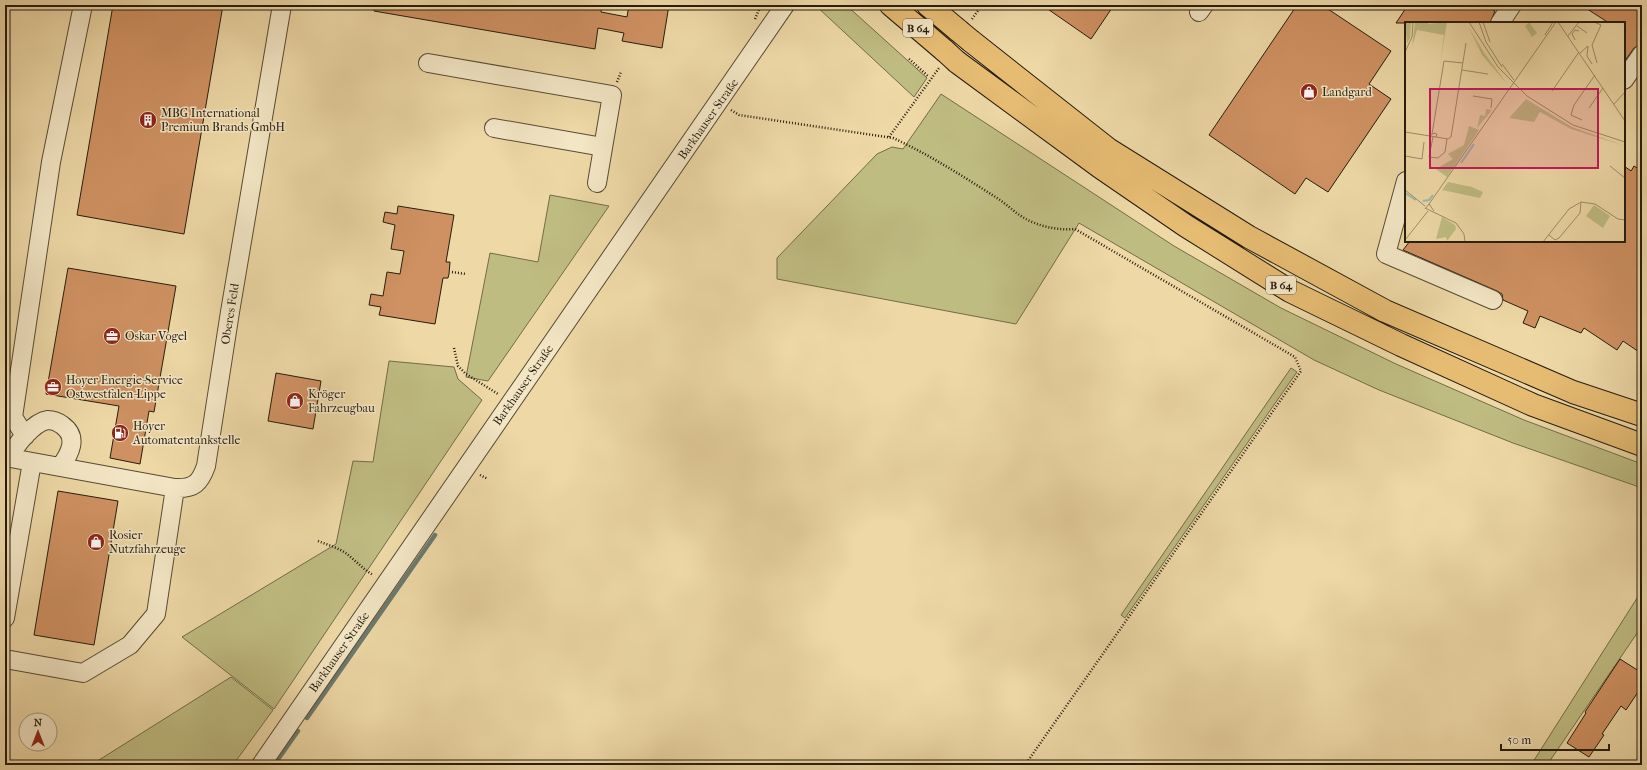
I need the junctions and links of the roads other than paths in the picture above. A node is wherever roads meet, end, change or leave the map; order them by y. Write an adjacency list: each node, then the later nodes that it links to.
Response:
1 (83, 5): 17 (street)
2 (282, 5): 22 (street, Oberes Feld)
3 (786, 5): 25 (street, Barkhauser Straße)
4 (890, 5): 18 (highway, B 64)
5 (928, 5): 16 (highway, B 64)
6 (1512, 5): 7 (street)
7 (1501, 22)
8 (1642, 54): 10 (street)
9 (428, 63): 12 (street)
10 (1625, 79)
11 (494, 128): 12 (street)
12 (603, 147): 13 (street)
13 (597, 183)
14 (1405, 185): 15 (street)
15 (1493, 300)
16 (1642, 415)
17 (25, 436): 19 (street, Oberes Feld); 21 (street, Oberes Feld)
18 (1642, 445)
19 (7, 458): 20 (street, Oberes Feld)
20 (32, 462): 21 (street, Oberes Feld); 23 (street)
21 (60, 468): 22 (street, Oberes Feld)
22 (175, 488): 24 (street)
23 (5, 618)
24 (5, 659)
25 (261, 765)

